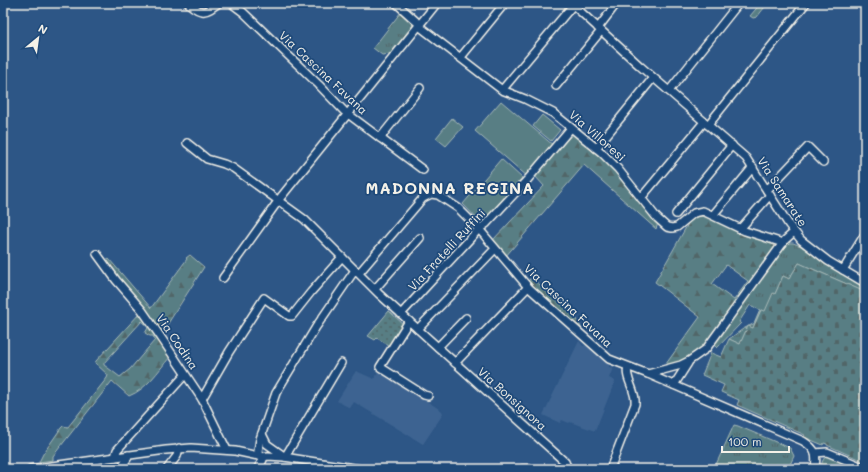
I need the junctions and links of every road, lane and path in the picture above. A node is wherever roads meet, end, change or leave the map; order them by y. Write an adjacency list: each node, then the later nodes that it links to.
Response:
1 (188, 3): 2 (street)
2 (219, 3)
3 (230, 3): 19 (street, Via Cascina Favana)
4 (396, 3): 11 (street, Via Villoresi)
5 (437, 3): 11 (street)
6 (505, 3): 13 (street)
7 (617, 3): 12 (street)
8 (739, 3): 18 (street)
9 (806, 3): 20 (street)
10 (575, 5): 12 (street, Via Samarate); 17 (street)
11 (419, 26): 13 (street, Via Villoresi); 19 (street)
12 (600, 30): 14 (street, Via Samarate); 15 (street)
13 (461, 57): 17 (street, Via Villoresi)
14 (653, 78): 18 (street, Via Samarate); 25 (street)
15 (556, 86)
16 (420, 88): 22 (street)
17 (502, 90): 21 (street, Via Villoresi)
18 (669, 91): 20 (street, Via Samarate)
19 (348, 114): 22 (street, Via Cascina Favana); 31 (street)
20 (706, 123): 24 (street, Via Samarate); 30 (street)
21 (571, 128): 25 (street, Via Villoresi); 34 (street, Via Fratelli Ruffini)
22 (380, 138): 28 (street, Via Cascina Favana)
23 (187, 143): 31 (street, Via Bonsignora)
24 (732, 145): 27 (street, Via Samarate); 32 (street)
25 (596, 148): 30 (street, Via Villoresi)
26 (823, 162): 29 (street)
27 (753, 167): 29 (street, Via Samarate); 33 (street)
28 (423, 170)
29 (768, 192): 35 (street); 36 (street, Via Samarate)
30 (641, 198): 33 (street, Via Villoresi)
31 (278, 200): 42 (street, Via Bonsignora); 45 (street)
32 (676, 214)
33 (713, 215): 35 (street, Via Villoresi)
34 (479, 229): 40 (street, Via Cascina Favana); 44 (street, Via Cascina Favana); 49 (street, Via Fratelli Ruffini)
35 (740, 229): 39 (street, Via Villoresi)
36 (794, 232): 39 (street); 43 (street, Via Samarate)
37 (865, 234): 43 (street)
38 (420, 238): 48 (street)
39 (783, 243): 54 (street)
40 (495, 249): 47 (street, Via Cascina Favana); 52 (street)
41 (97, 254): 60 (street, Via Codina)
42 (342, 257): 44 (street, Via Bonsignora); 64 (street)
43 (843, 270): 46 (street, Via Samarate)
44 (357, 272): 48 (street, Via Bonsignora); 65 (street)
45 (223, 278)
46 (865, 283)
47 (528, 287): 56 (street); 57 (street, Via Cascina Favana)
48 (375, 289): 49 (street, Via Bonsignora)
49 (401, 314): 51 (street, Via Bonsignora)
50 (466, 318): 53 (street)
51 (409, 321): 52 (street, Via Bonsignora); 63 (street)
52 (418, 329): 53 (street, Via Bonsignora)
53 (438, 347): 56 (street, Via Bonsignora)
54 (689, 361): 58 (street); 59 (street)
55 (341, 363): 72 (street)
56 (455, 363): 82 (street, Via Bonsignora)
57 (628, 367): 59 (street, Via Cascina Favana); 83 (street)
58 (682, 371): 61 (street); 62 (street)
59 (648, 374): 61 (street, Via Cascina Favana)
60 (186, 375): 64 (street, Via Codina); 71 (street)
61 (674, 385): 62 (street, Via Cascina Favana)
62 (688, 391): 73 (street, Via Cascina Favana)
63 (428, 396)
64 (202, 399): 68 (street, Via Codina)
65 (262, 434): 66 (street); 69 (street)
66 (268, 445): 69 (street); 69 (street); 72 (street)
67 (179, 448): 68 (street); 70 (street); 77 (street)
68 (231, 450): 69 (street)
69 (262, 453): 72 (street); 78 (street)
70 (128, 455): 71 (street); 76 (street)
71 (115, 457): 75 (street)
72 (284, 457): 79 (street)
73 (816, 457): 74 (street); 84 (street); 85 (street)
74 (865, 468)
75 (30, 469)
76 (120, 469)
77 (167, 469)
78 (257, 469)
79 (360, 469)
80 (523, 469): 81 (street)
81 (536, 469)
82 (568, 469)
83 (610, 469)
84 (812, 469)
85 (815, 469)

